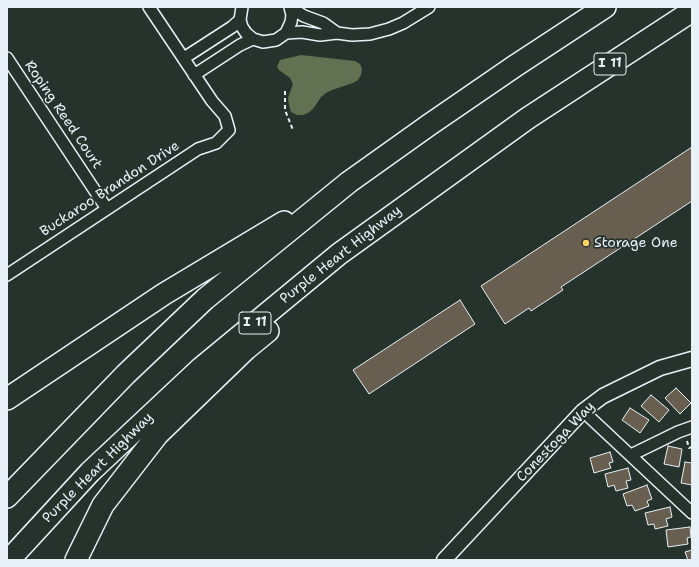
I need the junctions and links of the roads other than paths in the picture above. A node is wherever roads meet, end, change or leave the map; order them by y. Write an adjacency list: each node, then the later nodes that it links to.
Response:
1 (150, 7): 12 (street)
2 (242, 7): 7 (street)
3 (429, 7): 9 (street)
4 (605, 7): 15 (highway)
5 (290, 8): 8 (street); 9 (street)
6 (692, 11): 14 (highway, Purple Heart Highway / I 11)
7 (240, 20): 10 (street); 12 (street)
8 (286, 33): 9 (street); 10 (street)
9 (337, 33)
10 (253, 39): 13 (street)
11 (7, 58): 16 (street, Roping Reed Court)
12 (184, 58): 13 (street)
13 (194, 75): 16 (street, Buckaroo Brandon Drive)
14 (528, 118): 25 (highway, Purple Heart Highway / I 11); 26 (highway)
15 (349, 182): 19 (highway); 23 (highway)
16 (107, 209): 17 (street, Buckaroo Brandon Drive)
17 (7, 275)
18 (692, 359): 20 (street, Conestoga Way)
19 (7, 399)
20 (583, 411): 22 (street); 27 (street, Conestoga Way)
21 (692, 427): 22 (street)
22 (631, 455): 24 (street)
23 (7, 497)
24 (692, 513)
25 (9, 560)
26 (76, 560)
27 (444, 560)

